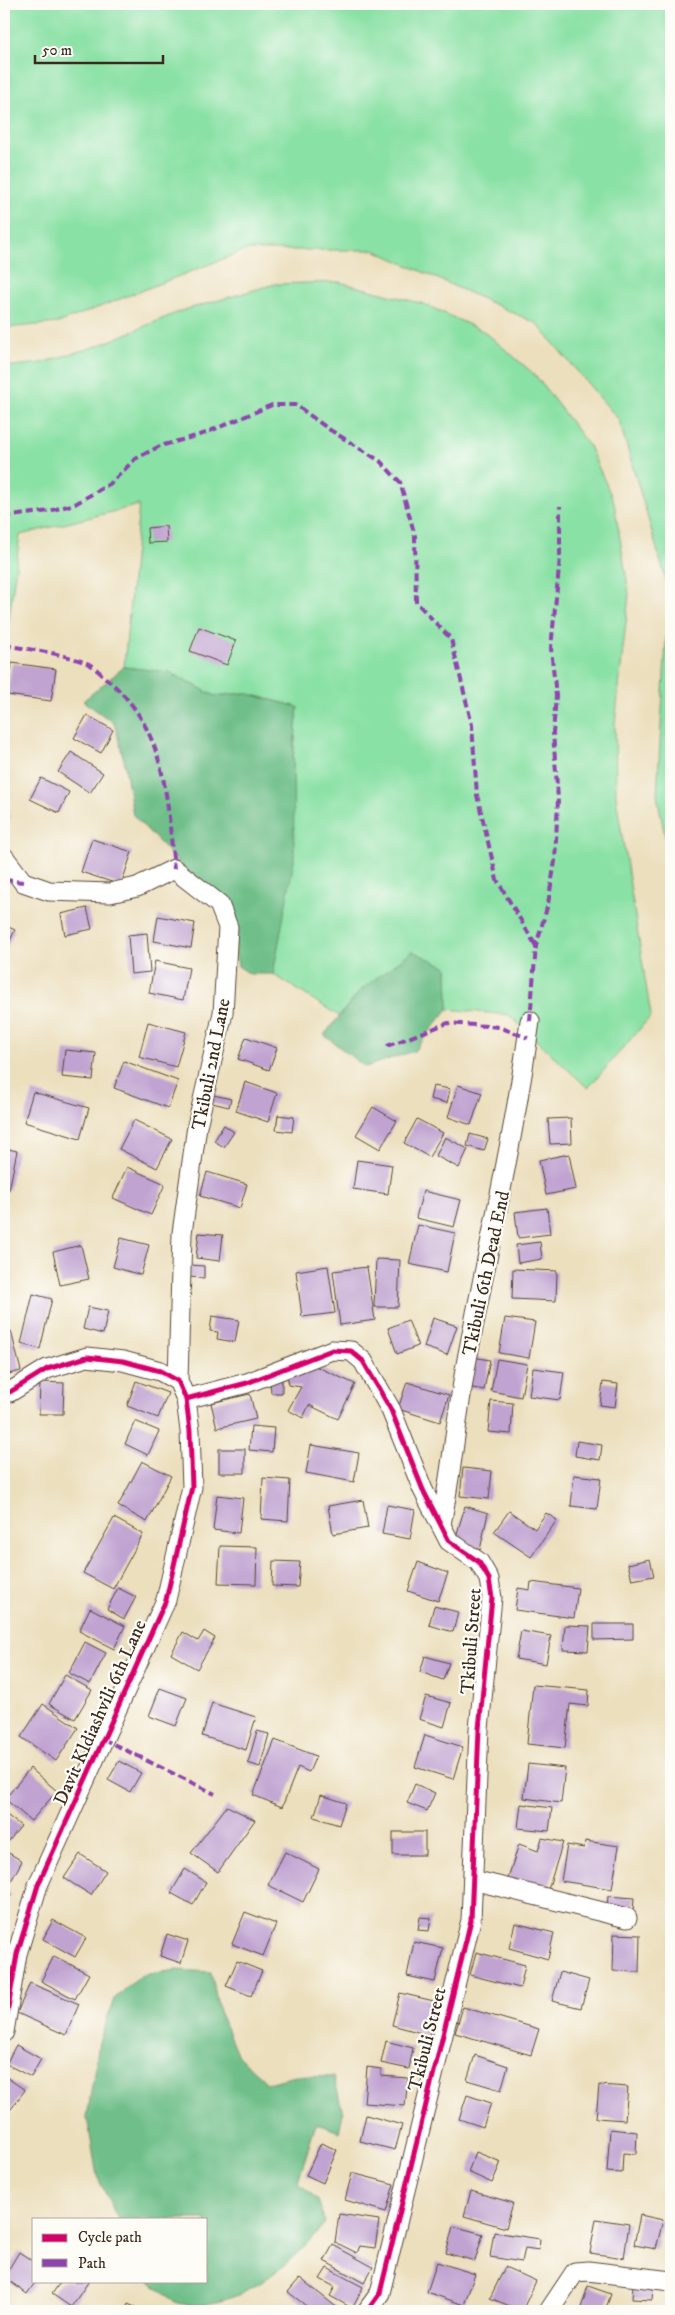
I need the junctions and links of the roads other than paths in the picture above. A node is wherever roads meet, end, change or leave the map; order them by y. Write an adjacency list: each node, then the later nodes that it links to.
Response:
1 (4, 857): 3 (street, Tkibuli 2nd Lane)
2 (530, 1021): 6 (street, Tkibuli 6th Dead End)
3 (178, 1381): 4 (street); 5 (street)
4 (6, 1397)
5 (186, 1399): 6 (street, Tkibuli Street); 9 (street, Davit Kldiashvili 6th Lane)
6 (441, 1524): 7 (street, Tkibuli Street)
7 (473, 1880): 8 (street); 11 (street, Tkibuli Street)
8 (626, 1918)
9 (4, 2032)
10 (671, 2281): 12 (street)
11 (367, 2311)
12 (549, 2311)

